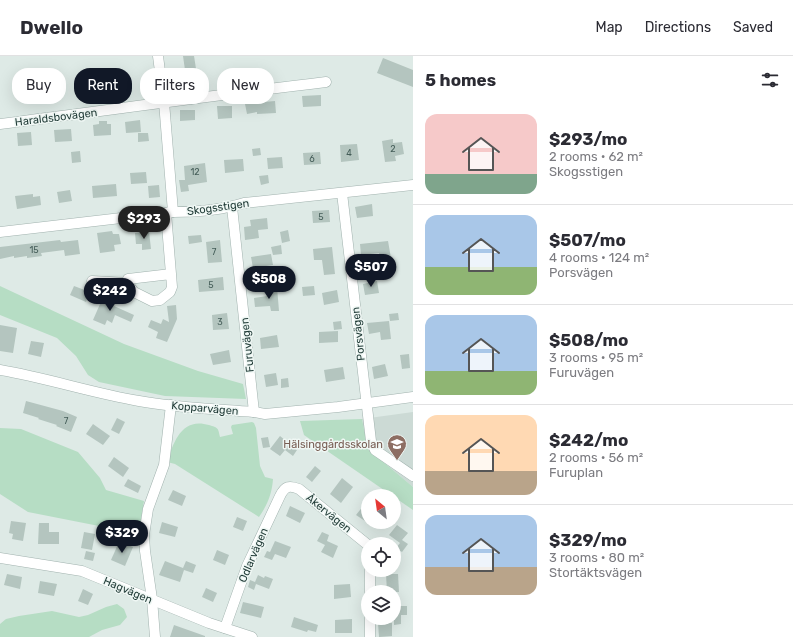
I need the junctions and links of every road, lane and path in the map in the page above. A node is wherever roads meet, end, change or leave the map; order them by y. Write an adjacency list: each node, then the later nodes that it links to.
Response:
1 (158, 56): 2 (street)
2 (160, 68)
3 (326, 82): 4 (street, Haraldsbovägen)
4 (209, 96)
5 (149, 104): 7 (street, Haraldsbovägen)
6 (164, 104): 11 (street)
7 (0, 124)
8 (413, 185): 9 (street, Skogsstigen)
9 (342, 193): 10 (street, Skogsstigen); 18 (street, Porsvägen)
10 (232, 207): 11 (street, Skogsstigen); 20 (street, Furuvägen)
11 (170, 212): 12 (street, Skogsstigen); 13 (street)
12 (0, 232)
13 (171, 274): 15 (street); 15 (street)
14 (92, 281): 15 (street)
15 (127, 283)
16 (0, 370): 19 (street, Kopparvägen)
17 (413, 397): 18 (street, Kopparvägen)
18 (366, 404): 20 (street, Kopparvägen); 21 (street, Porsvägen)
19 (171, 406): 20 (street, Kopparvägen); 25 (street)
20 (254, 412)
21 (413, 476)
22 (288, 486): 23 (street, Åkervägen); 27 (street, Odlarvägen)
23 (361, 539)
24 (0, 558): 25 (street, Hagvägen)
25 (152, 599): 27 (street, Hagvägen); 28 (street)
26 (370, 625): 30 (street)
27 (225, 628): 29 (street, Hagvägen)
28 (155, 637)
29 (252, 637)
30 (370, 637)

